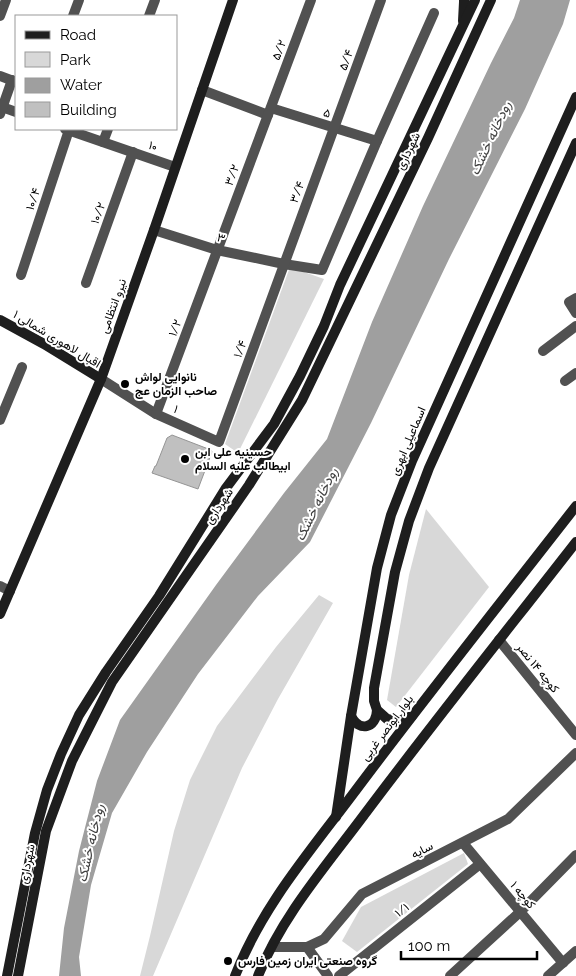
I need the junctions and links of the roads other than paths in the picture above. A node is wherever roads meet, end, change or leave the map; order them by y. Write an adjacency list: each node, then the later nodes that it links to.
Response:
1 (6, 0): 13 (street)
2 (79, 0): 11 (street)
3 (155, 0): 12 (street)
4 (233, 0): 17 (street, نیرو انتظامی)
5 (311, 0): 20 (street, ۵/۲)
6 (381, 0): 22 (street, ۵/۴)
7 (464, 0): 14 (street)
8 (476, 0): 14 (street, شهرداری)
9 (491, 0): 70 (street, شهرداری)
10 (434, 13): 26 (street)
11 (73, 15)
12 (149, 15)
13 (0, 16)
14 (462, 29): 69 (street, شهرداری)
15 (0, 76): 16 (street)
16 (14, 81): 19 (street)
17 (202, 90): 20 (street, ۵); 30 (street, نیرو انتظامی)
18 (576, 97): 56 (street, اسماعیلی ابهری)
19 (1, 111): 21 (street)
20 (270, 111): 22 (street, ۵); 32 (street, ۳/۲)
21 (15, 112)
22 (334, 129): 26 (street, ۵); 33 (street, ۳/۴)
23 (67, 130): 34 (street, ۱۰/۴)
24 (70, 130): 27 (street, ۱۰)
25 (108, 130): 27 (street)
26 (376, 141): 33 (street, ۳)
27 (103, 142): 29 (street, ۱۰)
28 (576, 143): 55 (street)
29 (133, 152): 30 (street, ۱۰); 35 (street, ۱۰/۲)
30 (175, 167): 31 (street, نیرو انتظامی)
31 (154, 230): 32 (street, ۳); 43 (street, نیرو انتظامی)
32 (218, 250): 33 (street, ۳); 45 (street, ۱/۲)
33 (284, 264): 47 (street, ۱/۴)
34 (21, 275)
35 (86, 283)
36 (572, 300): 37 (street)
37 (576, 313)
38 (0, 320): 43 (street, اقبال لاهوری شمالی ۱)
39 (576, 326): 40 (street)
40 (543, 351)
41 (22, 367): 46 (street)
42 (576, 373): 44 (street)
43 (101, 379): 45 (street, ۱); 52 (street, نیرو انتظامی)
44 (565, 381)
45 (156, 414): 47 (street, ۱)
46 (0, 420)
47 (219, 442)
48 (576, 506): 49 (street, بلوار ابونصر غربی)
49 (567, 518): 50 (street); 57 (street, بلوار ابونصر غربی)
50 (576, 525)
51 (576, 542): 54 (street)
52 (5, 589): 53 (street, نیرو انتظامی)
53 (0, 614)
54 (499, 640): 58 (street, کوچه ۱۴ نصر); 65 (street)
55 (377, 710): 56 (street); 57 (street)
56 (351, 716): 60 (street, اسماعیلی ابهری)
57 (412, 716): 60 (street, بلوار ابونصر غربی)
58 (576, 736)
59 (576, 753): 61 (street, سایه)
60 (336, 817): 71 (street, بلوار ابونصر غربی)
61 (463, 843): 63 (street, کوچه ۱); 66 (street, سایه)
62 (576, 855): 64 (street)
63 (480, 864): 64 (street, کوچه ۱); 74 (street, ۱/۱)
64 (520, 912): 68 (street, کوچه ۱); 75 (street)
65 (272, 947): 66 (street); 72 (street)
66 (307, 947): 73 (street)
67 (576, 951): 68 (street)
68 (563, 963): 76 (street)
69 (6, 976)
70 (18, 976)
71 (235, 976)
72 (258, 976)
73 (328, 976)
74 (339, 976)
75 (450, 976)
76 (548, 976)

